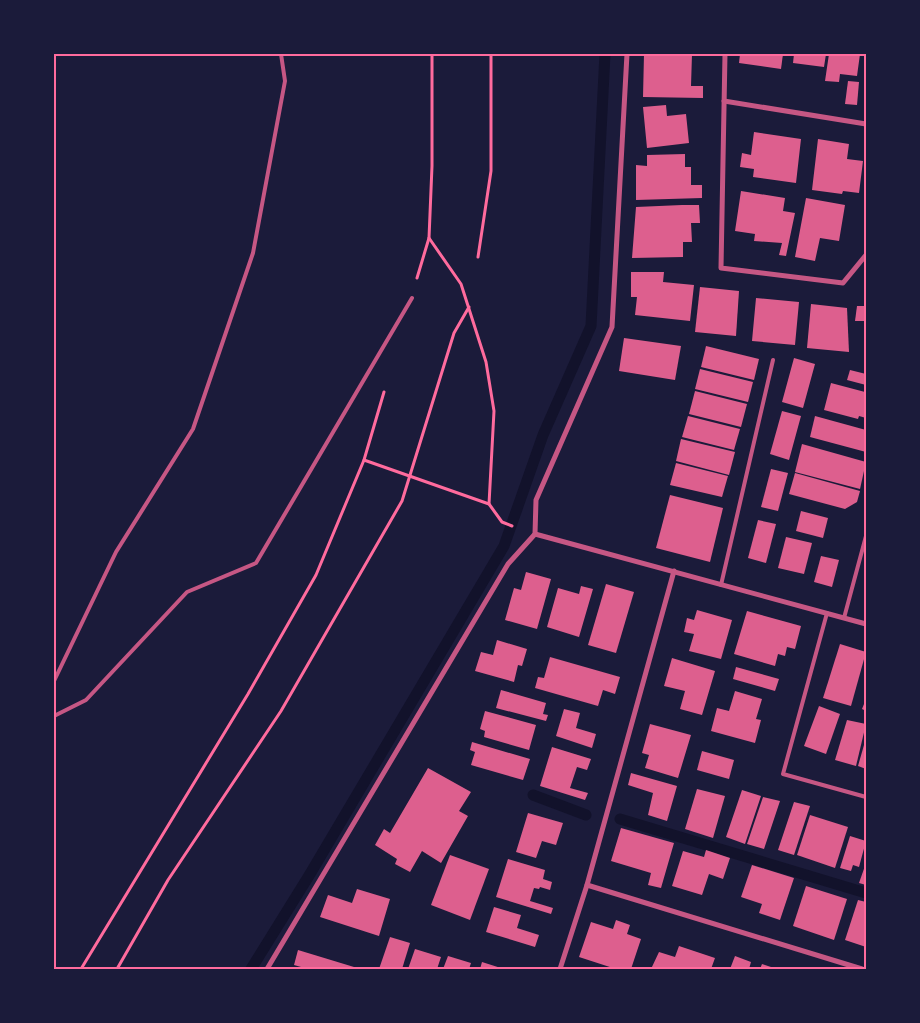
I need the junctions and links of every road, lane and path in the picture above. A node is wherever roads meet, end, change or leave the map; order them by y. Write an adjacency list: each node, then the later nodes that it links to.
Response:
1 (281, 54): 24 (lane)
2 (491, 54): 9 (path)
3 (627, 54): 17 (street)
4 (725, 54): 5 (street)
5 (724, 101): 6 (street); 8 (street)
6 (866, 124)
7 (429, 238): 11 (path)
8 (866, 255)
9 (478, 257)
10 (412, 298): 25 (lane)
11 (469, 307): 14 (path); 15 (path)
12 (773, 360): 20 (lane)
13 (364, 460): 14 (path)
14 (410, 477): 15 (path); 28 (path)
15 (489, 504): 16 (path)
16 (502, 522)
17 (535, 534): 19 (street); 29 (street)
18 (866, 536): 22 (lane)
19 (674, 571): 20 (street); 27 (street)
20 (721, 585): 21 (street)
21 (827, 613): 22 (street); 26 (lane)
22 (844, 618): 23 (street)
23 (866, 624)
24 (54, 681)
25 (54, 716)
26 (866, 796)
27 (587, 885): 30 (street); 31 (street)
28 (117, 969)
29 (267, 969)
30 (560, 969)
31 (862, 969)

